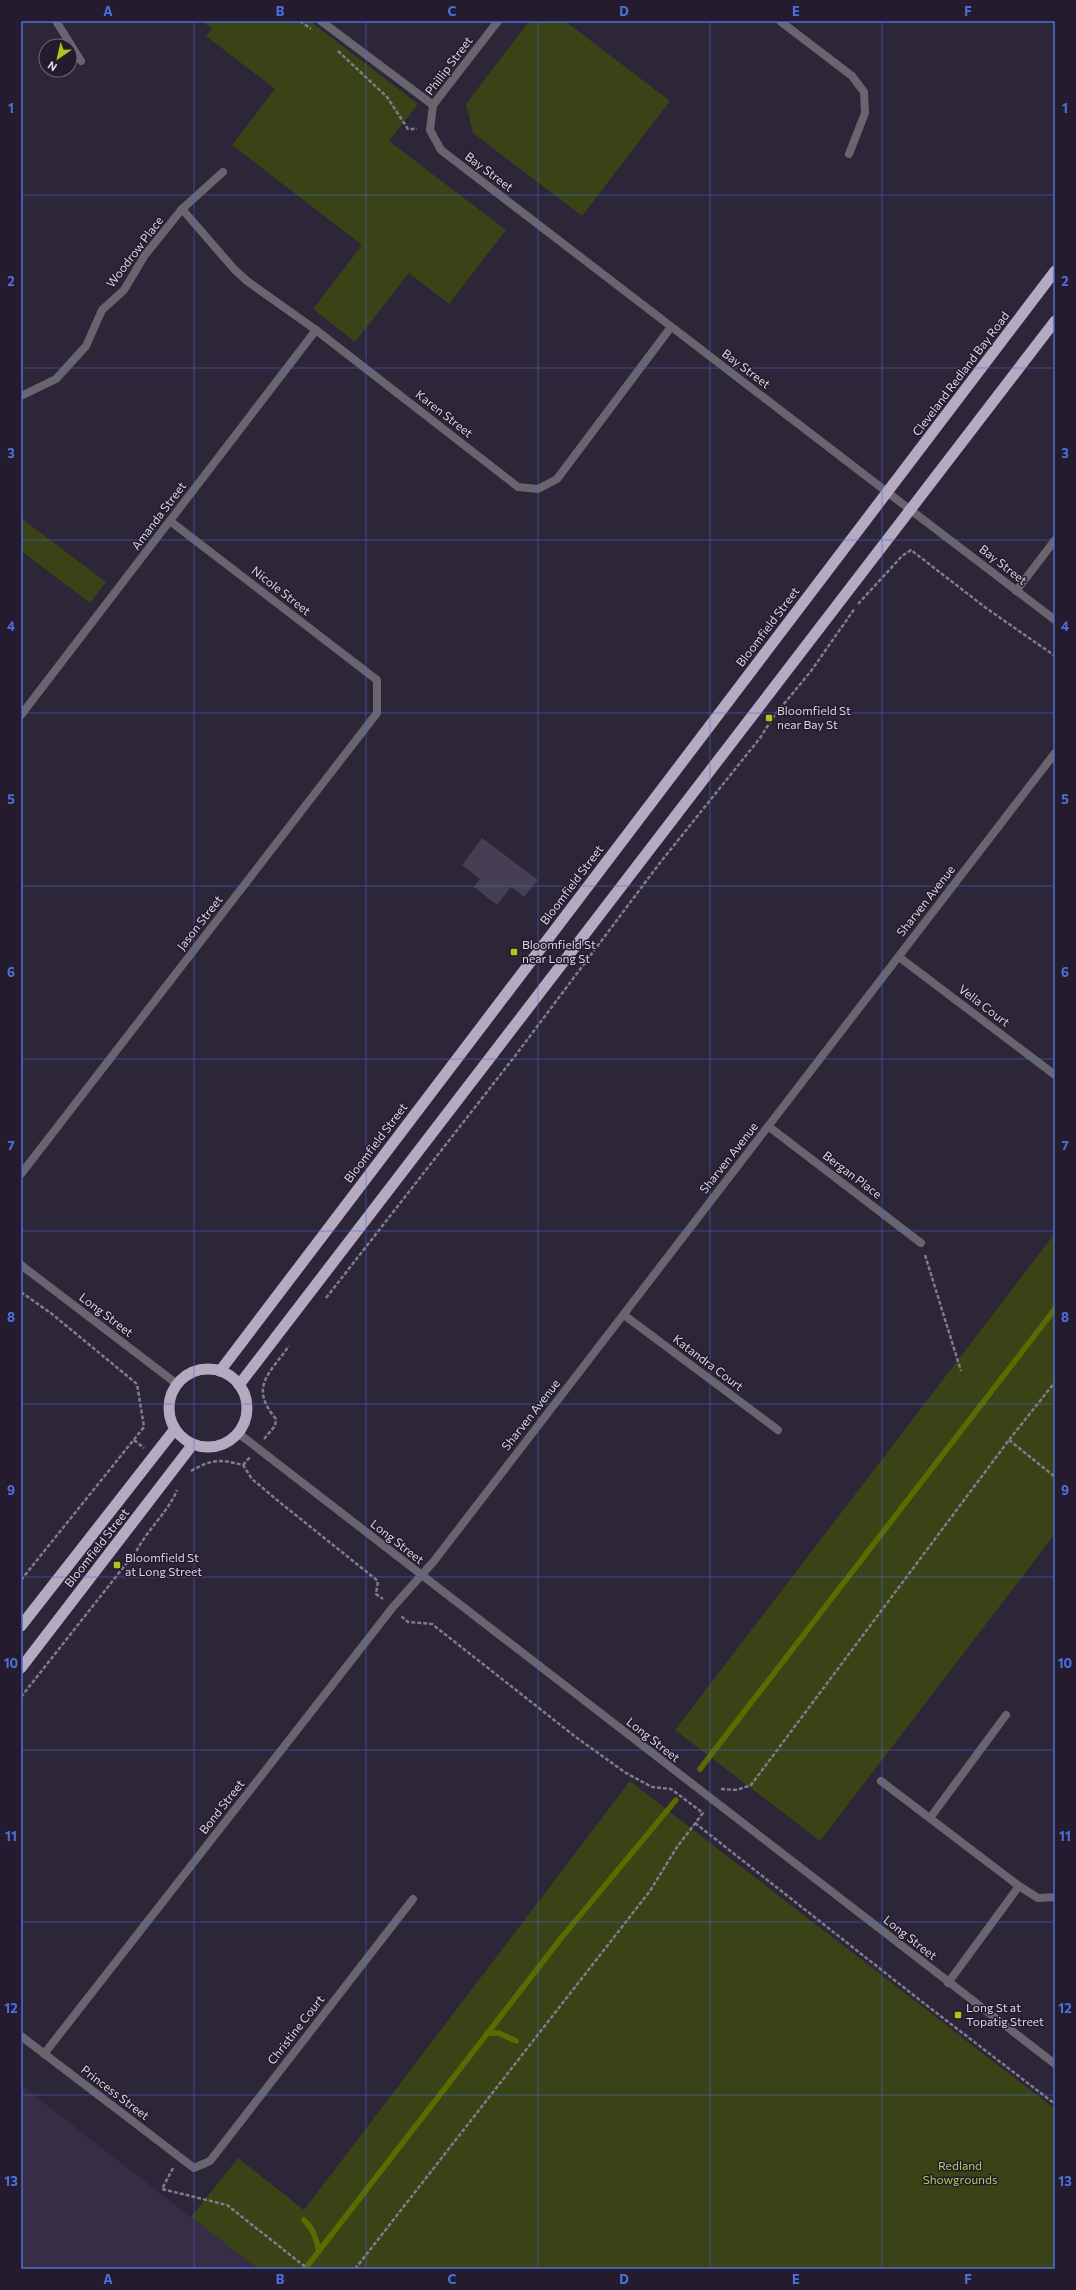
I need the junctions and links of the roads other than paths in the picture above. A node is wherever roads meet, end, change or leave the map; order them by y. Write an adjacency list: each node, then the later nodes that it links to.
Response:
1 (56, 21): 5 (street)
2 (321, 21): 6 (street)
3 (498, 21): 6 (street, Phillip Street)
4 (780, 21): 8 (street)
5 (81, 61)
6 (433, 105): 7 (street, Phillip Street)
7 (430, 130): 13 (street, Bay Street)
8 (849, 154)
9 (223, 172): 10 (street, Woodrow Place)
10 (182, 209): 14 (street, Karen Street); 15 (street, Woodrow Place)
11 (1055, 271): 16 (highway, Cleveland Redland Bay Road)
12 (1055, 321): 17 (highway)
13 (672, 327): 14 (street, Karen Street); 16 (street, Bay Street)
14 (316, 330): 18 (street, Amanda Street)
15 (21, 396)
16 (887, 492): 17 (street, Bay Street); 32 (highway, Bloomfield Street)
17 (910, 510): 20 (street, Bay Street); 34 (highway)
18 (170, 521): 22 (street, Nicole Street); 23 (street, Amanda Street)
19 (1055, 540): 20 (street)
20 (1016, 590): 21 (street, Bay Street)
21 (1055, 620)
22 (377, 680): 28 (street, Jason Street)
23 (21, 715)
24 (1055, 753): 25 (street, Sharven Avenue)
25 (899, 957): 26 (street, Vella Court); 27 (street, Sharven Avenue)
26 (1055, 1075)
27 (768, 1126): 29 (street, Bergan Place); 31 (street, Sharven Avenue)
28 (21, 1174)
29 (921, 1243)
30 (21, 1265): 33 (street, Long Street)
31 (624, 1315): 36 (street, Katandra Court); 39 (street, Sharven Avenue)
32 (220, 1371): 33 (highway); 34 (highway)
33 (177, 1384): 35 (highway)
34 (239, 1385): 37 (highway)
35 (175, 1428): 38 (highway); 40 (highway, Bloomfield Street)
36 (778, 1430)
37 (238, 1434): 38 (highway); 39 (street, Long Street)
38 (193, 1444): 41 (highway, Bloomfield Street)
39 (419, 1575): 48 (street, Long Street); 50 (street, Bond Street)
40 (21, 1626)
41 (21, 1668)
42 (1006, 1715): 44 (street)
43 (881, 1781): 44 (street)
44 (930, 1818): 45 (street)
45 (1018, 1886): 46 (street); 48 (street)
46 (1055, 1897)
47 (413, 1899): 52 (street, Christine Court)
48 (948, 1983): 51 (street, Long Street)
49 (21, 2036): 50 (street, Princess Street)
50 (44, 2054): 52 (street, Princess Street)
51 (1055, 2064)
52 (194, 2168)

